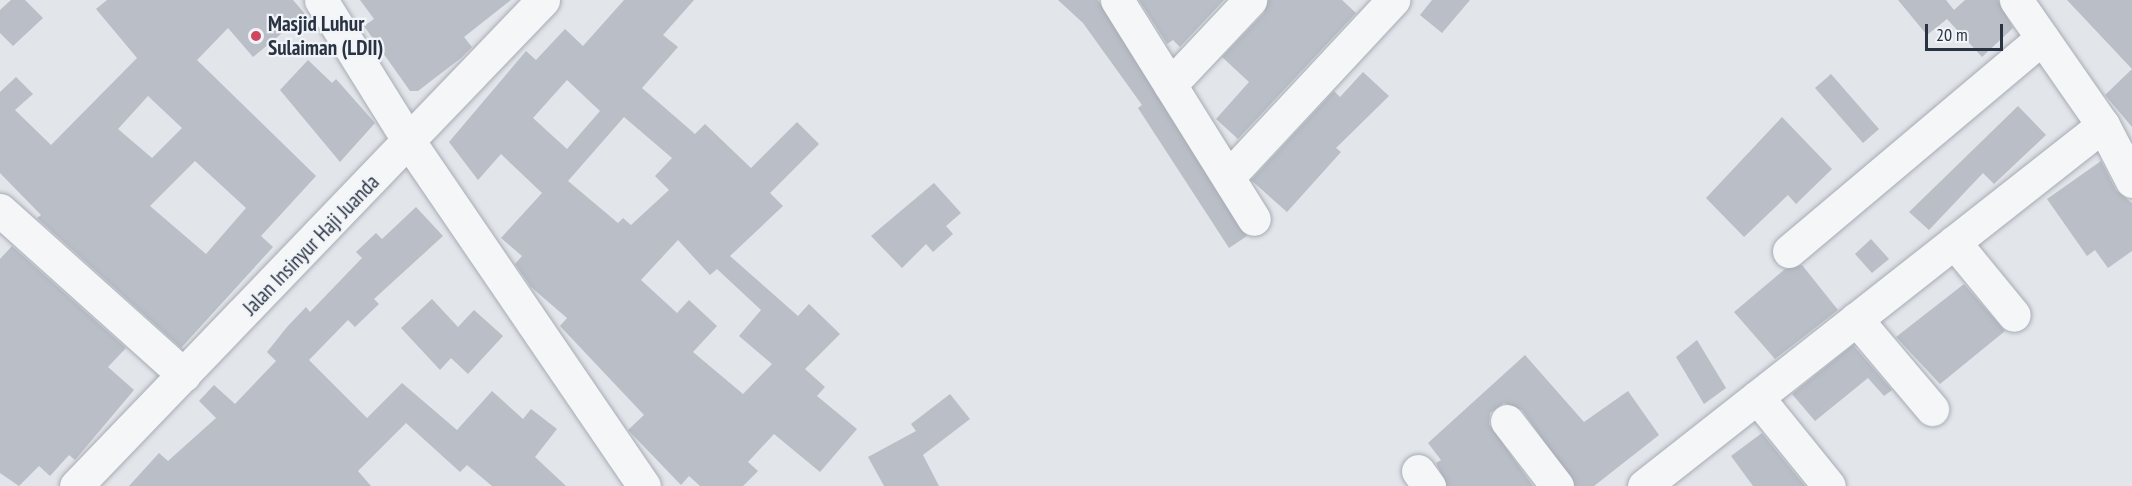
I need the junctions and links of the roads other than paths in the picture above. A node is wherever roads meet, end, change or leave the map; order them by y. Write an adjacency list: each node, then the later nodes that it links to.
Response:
1 (321, 0): 10 (street)
2 (543, 0): 10 (street, Jalan Insinyur Haji Juanda)
3 (1117, 0): 8 (street)
4 (1250, 0): 8 (street)
5 (1393, 0): 11 (street)
6 (2016, 0): 7 (street)
7 (2042, 38): 9 (street); 16 (street)
8 (1170, 85): 11 (street)
9 (2103, 125): 12 (street); 15 (street)
10 (410, 143): 19 (street, Jalan Insinyur Haji Juanda); 25 (street)
11 (1229, 176): 14 (street)
12 (2132, 181)
13 (0, 210): 19 (street)
14 (1254, 219)
15 (1954, 242): 17 (street); 18 (street)
16 (1789, 250)
17 (2014, 315)
18 (1856, 319): 20 (street); 21 (street)
19 (184, 375): 24 (street, Jalan Insinyur Haji Juanda)
20 (1756, 397): 23 (street); 27 (street)
21 (1932, 409)
22 (1507, 421): 26 (street)
23 (1666, 480)
24 (76, 486)
25 (644, 486)
26 (1557, 486)
27 (1829, 486)

